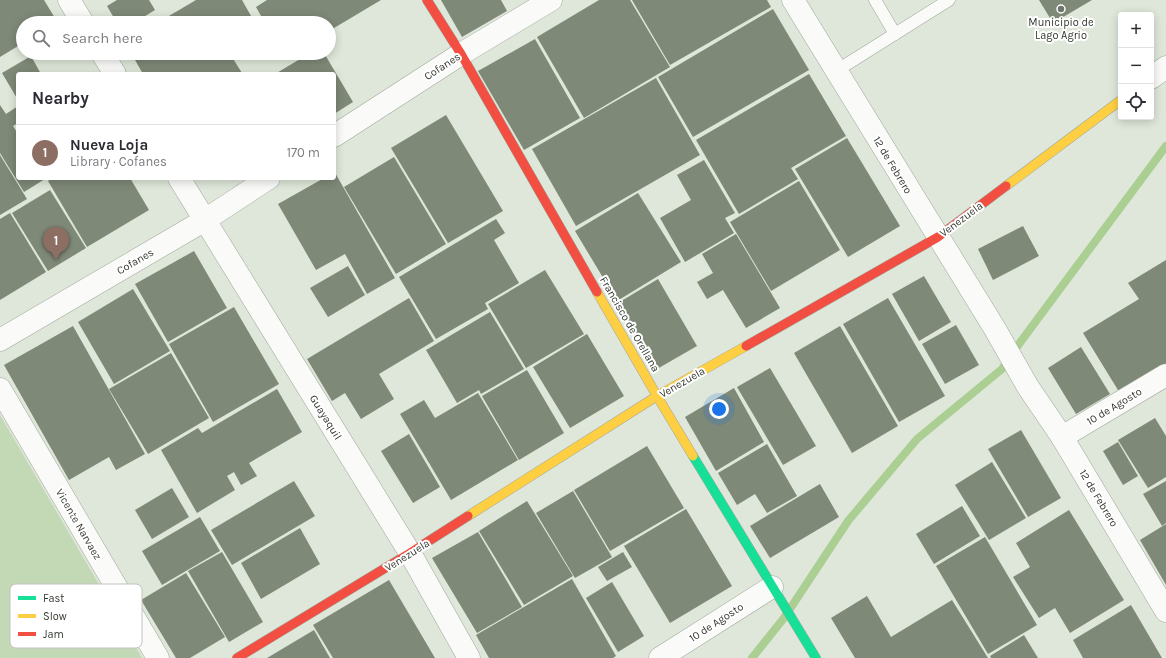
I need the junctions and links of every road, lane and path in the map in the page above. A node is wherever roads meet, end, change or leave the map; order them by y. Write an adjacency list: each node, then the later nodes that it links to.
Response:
1 (69, 0): 7 (street)
2 (427, 0): 9 (street, Francisco de Orellana)
3 (551, 0): 9 (street, Cofanes)
4 (793, 0): 12 (street, 12 de Febrero)
5 (876, 0): 8 (lane)
6 (949, 0): 8 (lane)
7 (79, 16)
8 (896, 34): 12 (lane)
9 (461, 54): 16 (street, Cofanes); 24 (street, Francisco de Orellana)
10 (106, 60): 13 (street)
11 (1166, 67): 14 (street)
12 (836, 70): 20 (street, 12 de Febrero)
13 (114, 72)
14 (1154, 76)
15 (1118, 102): 20 (street, Venezuela)
16 (336, 135)
17 (180, 180): 19 (street, Guayaquil)
18 (266, 180): 19 (street, Cofanes)
19 (205, 220): 21 (street, Cofanes); 26 (street, Guayaquil)
20 (938, 237): 24 (street, Venezuela); 25 (street, 12 de Febrero)
21 (0, 340)
22 (1166, 375): 25 (street, 10 de Agosto)
23 (0, 389): 27 (street, Vicente Narvaez)
24 (657, 396): 26 (street, Venezuela); 28 (street, Francisco de Orellana)
25 (1062, 437): 29 (street, 12 de Febrero)
26 (410, 553): 32 (street, Venezuela); 33 (street, Guayaquil)
27 (115, 584)
28 (772, 587): 34 (street, 10 de Agosto); 35 (street, Francisco de Orellana)
29 (1166, 611)
30 (142, 631): 31 (street, Vicente Narvaez)
31 (158, 658)
32 (237, 658)
33 (468, 658)
34 (660, 658)
35 (816, 658)

